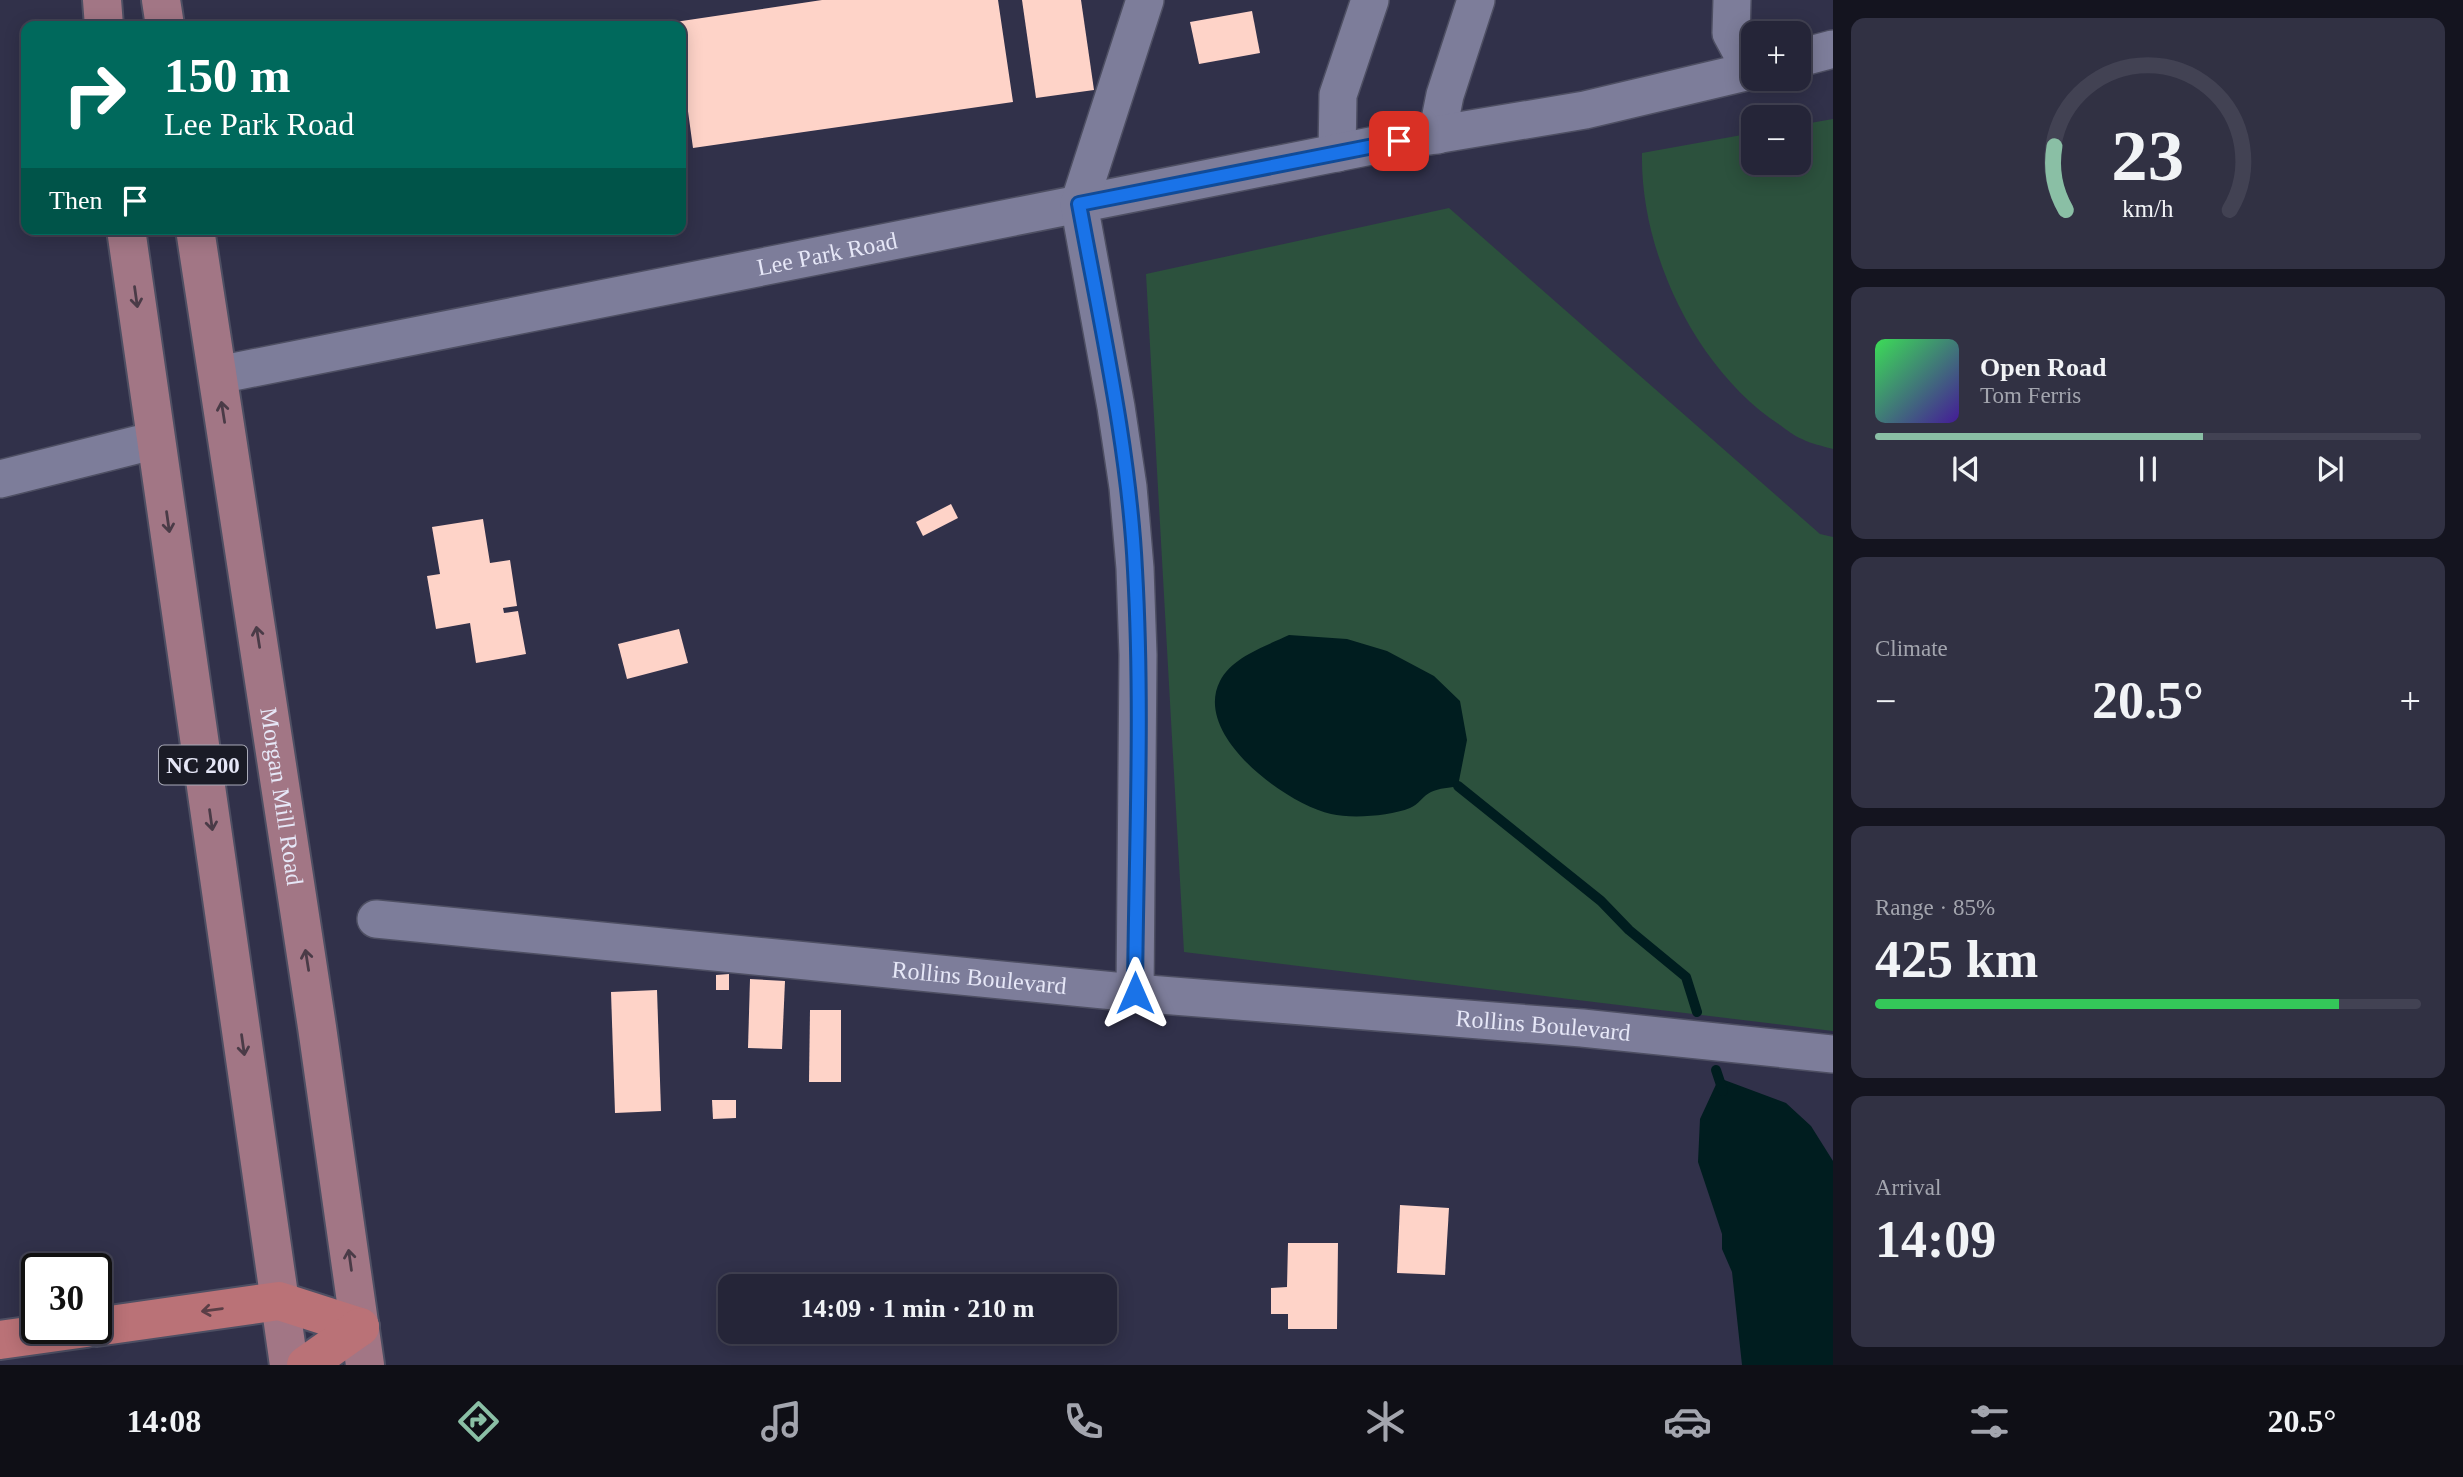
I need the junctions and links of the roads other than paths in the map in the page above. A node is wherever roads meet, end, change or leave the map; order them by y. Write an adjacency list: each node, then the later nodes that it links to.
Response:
1 (102, 0): 7 (main road)
2 (160, 0): 8 (main road)
3 (1145, 0): 15 (street)
4 (1370, 0): 14 (street)
5 (1476, 0): 13 (street)
6 (1732, 0): 10 (street)
7 (104, 21)
8 (163, 21)
9 (1833, 49): 11 (street)
10 (1741, 51)
11 (1811, 55)
12 (1741, 73): 13 (street, Lee Park Road)
13 (1437, 135): 14 (street, Lee Park Road)
14 (1337, 153): 15 (street, Lee Park Road)
15 (1079, 204): 18 (street, Lee Park Road); 22 (street)
16 (127, 235): 19 (main road, NC 200, one-way to 19)
17 (196, 235): 18 (main road, Morgan Mill Road / NC 200)
18 (218, 374): 26 (main road, Morgan Mill Road / NC 200, one-way to 18)
19 (156, 440): 20 (street); 24 (main road, NC 200, one-way to 24)
20 (0, 479)
21 (376, 919): 22 (street, Rollins Boulevard)
22 (1135, 993): 23 (street, Rollins Boulevard)
23 (1833, 1054)
24 (279, 1301): 25 (highway, one-way to 25); 26 (highway); 29 (main road, NC 200)
25 (112, 1325)
26 (360, 1327): 30 (highway); 31 (main road, Morgan Mill Road / NC 200)
27 (21, 1337): 28 (highway)
28 (0, 1340)
29 (289, 1365)
30 (306, 1365)
31 (365, 1365)

